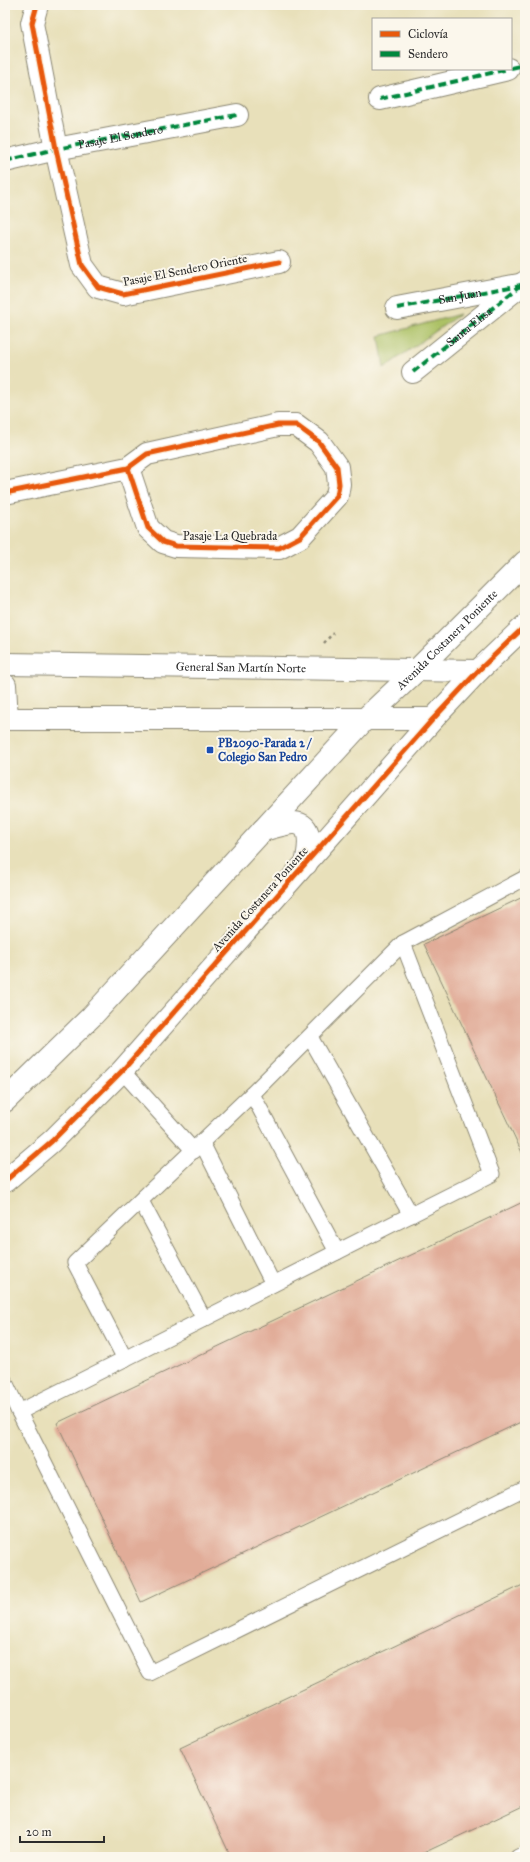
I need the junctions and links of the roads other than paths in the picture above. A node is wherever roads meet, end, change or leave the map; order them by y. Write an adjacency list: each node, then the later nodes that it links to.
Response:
1 (37, 5): 7 (street, Pasaje El Sendero Oriente)
2 (525, 65): 3 (street)
3 (512, 68)
4 (506, 70): 5 (street)
5 (380, 99)
6 (237, 115): 7 (street, Pasaje El Sendero)
7 (56, 149): 8 (street, Pasaje El Sendero); 9 (street, Pasaje El Sendero Oriente)
8 (5, 161)
9 (279, 262)
10 (524, 283): 11 (street, San Juan); 12 (street, Santa Elisa)
11 (397, 308)
12 (413, 372)
13 (128, 468): 13 (street, Pasaje La Quebrada); 14 (street, Pasaje La Quebrada)
14 (5, 493)
15 (525, 562): 18 (street, Avenida Costanera Poniente)
16 (525, 626): 19 (street, Avenida Costanera Poniente)
17 (5, 664): 18 (street, General San Martín Norte)
18 (417, 670): 19 (street, General San Martín Norte); 21 (street, Avenida Costanera Poniente)
19 (478, 671): 23 (street, Avenida Costanera Poniente)
20 (5, 685): 22 (street)
21 (366, 718): 22 (street); 23 (street); 24 (street, Avenida Costanera Poniente)
22 (6, 719)
23 (433, 719): 25 (street, Avenida Costanera Poniente)
24 (263, 830): 25 (street); 31 (street, Avenida Costanera Poniente)
25 (306, 864): 29 (street, Avenida Costanera Poniente)
26 (525, 878): 27 (lane)
27 (403, 943): 28 (lane); 35 (lane)
28 (310, 1036): 30 (lane); 35 (lane)
29 (122, 1071): 32 (lane); 33 (street, Avenida Costanera Poniente)
30 (252, 1094): 32 (lane); 36 (lane)
31 (5, 1101)
32 (198, 1147): 34 (lane); 37 (lane)
33 (5, 1180)
34 (141, 1201): 38 (lane); 39 (lane)
35 (411, 1215): 36 (lane)
36 (337, 1252): 37 (lane)
37 (273, 1284): 38 (lane)
38 (204, 1319): 39 (lane)
39 (125, 1359): 41 (lane)
40 (5, 1382): 41 (lane)
41 (19, 1412): 42 (lane)
42 (525, 1488)
43 (525, 1854): 44 (lane)
44 (518, 1857)

